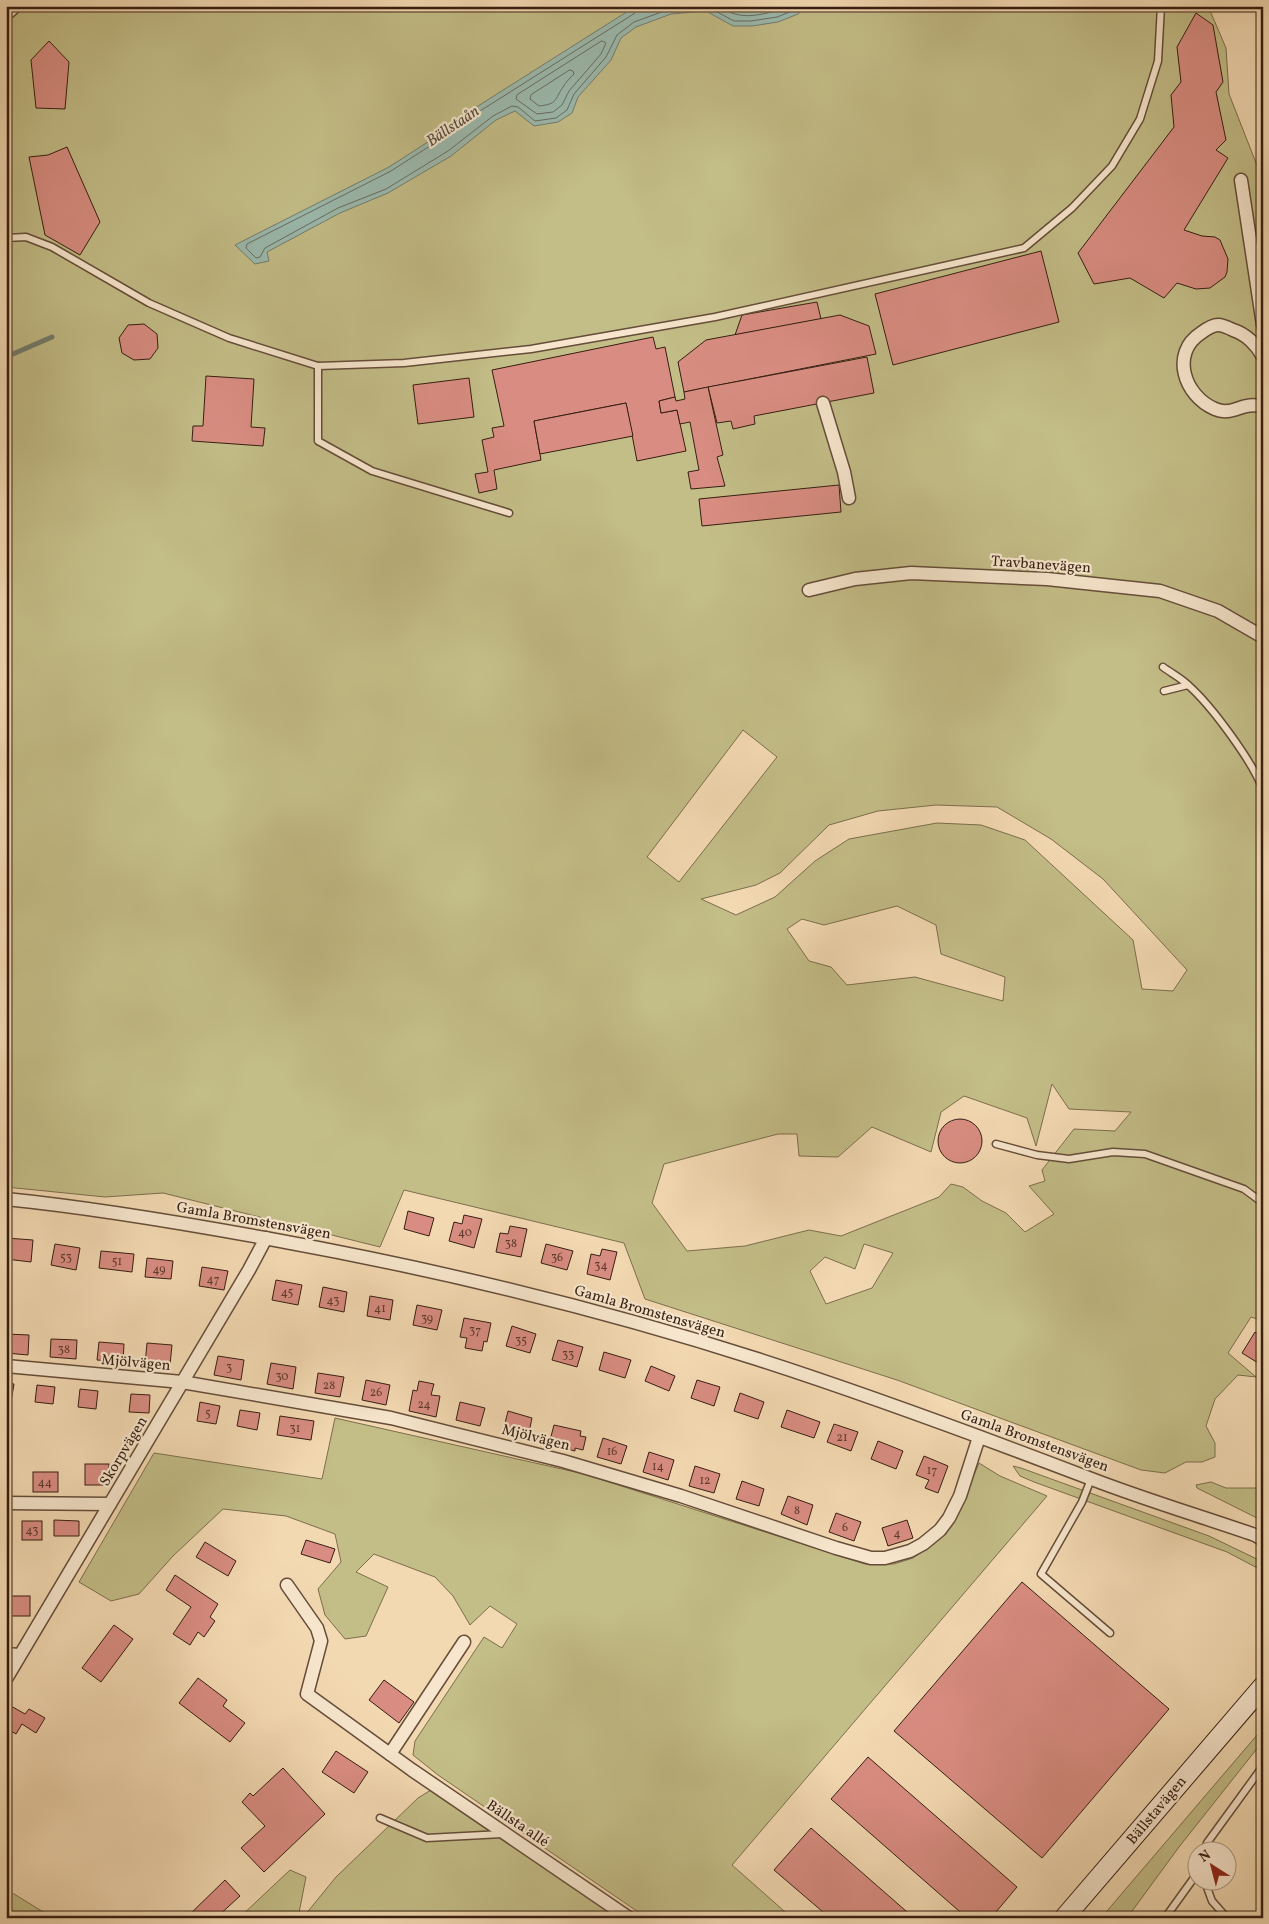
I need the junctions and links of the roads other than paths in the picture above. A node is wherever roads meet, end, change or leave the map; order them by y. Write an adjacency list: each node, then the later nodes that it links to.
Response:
1 (20, 6): 3 (lane)
2 (1161, 6): 8 (lane)
3 (6, 18)
4 (1241, 180): 6 (street)
5 (6, 238): 8 (lane)
6 (1263, 325)
7 (1263, 357): 10 (street)
8 (318, 366): 12 (lane)
9 (823, 403): 11 (street)
10 (1263, 407)
11 (850, 498)
12 (509, 513)
13 (808, 590): 14 (street, Travbanevägen)
14 (1263, 637)
15 (1163, 667): 16 (lane)
16 (1188, 685): 17 (lane); 18 (lane)
17 (1164, 691)
18 (1263, 790)
19 (996, 1144): 21 (lane)
20 (6, 1199): 22 (street, Gamla Bromstensvägen)
21 (1263, 1203)
22 (266, 1238): 24 (street, Skorpvägen); 25 (street, Gamla Bromstensvägen)
23 (6, 1366): 24 (street, Mjölvägen)
24 (182, 1382): 25 (street, Mjölvägen); 28 (street, Skorpvägen)
25 (979, 1437): 26 (street, Gamla Bromstensvägen)
26 (1091, 1478): 29 (street, Gamla Bromstensvägen); 31 (lane)
27 (6, 1503): 28 (street)
28 (110, 1504): 33 (street, Skorpvägen)
29 (1263, 1540)
30 (288, 1585): 38 (street, Bällsta allé)
31 (1110, 1633)
32 (464, 1642): 38 (street)
33 (13, 1654): 35 (street, Skorpvägen)
34 (1263, 1678): 37 (street, Bällstavägen)
35 (6, 1679)
36 (1263, 1686): 37 (street, Bällstavägen)
37 (1248, 1702): 46 (street, Bällstavägen)
38 (390, 1754): 41 (street, Bällsta allé)
39 (1263, 1766): 42 (lane)
40 (380, 1818): 41 (lane)
41 (506, 1833): 45 (street, Bällsta allé)
42 (1208, 1842)
43 (1186, 1889): 47 (lane)
44 (1209, 1892): 48 (lane)
45 (629, 1918)
46 (1064, 1918)
47 (1165, 1918)
48 (1227, 1918)

